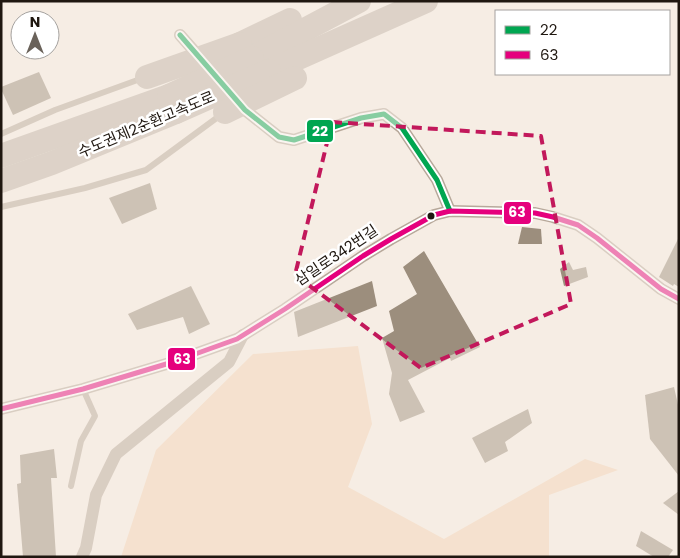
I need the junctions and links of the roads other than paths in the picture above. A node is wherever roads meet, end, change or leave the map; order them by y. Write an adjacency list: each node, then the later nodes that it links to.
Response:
1 (331, 1): 6 (highway)
2 (359, 1): 6 (highway, 수도권제2순환고속도로)
3 (426, 1): 6 (highway, 수도권제2순환고속도로)
4 (439, 1): 9 (highway, bridge)
5 (180, 35): 14 (street)
6 (254, 57): 7 (highway, bridge); 8 (highway, 수도권제2순환고속도로, bridge)
7 (147, 77): 10 (lane)
8 (173, 104): 11 (highway, 수도권제2순환고속도로); 12 (highway, 수도권제2순환고속도로)
9 (225, 112): 13 (lane)
10 (1, 134)
11 (1, 156)
12 (1, 181)
13 (1, 207)
14 (450, 211): 15 (street, 삼일로342번길); 16 (street, 삼일로342번길)
15 (679, 299)
16 (243, 335): 17 (street, 삼일로342번길); 20 (street)
17 (82, 389): 18 (street, 삼일로342번길); 19 (lane)
18 (1, 409)
19 (71, 486)
20 (82, 557)

